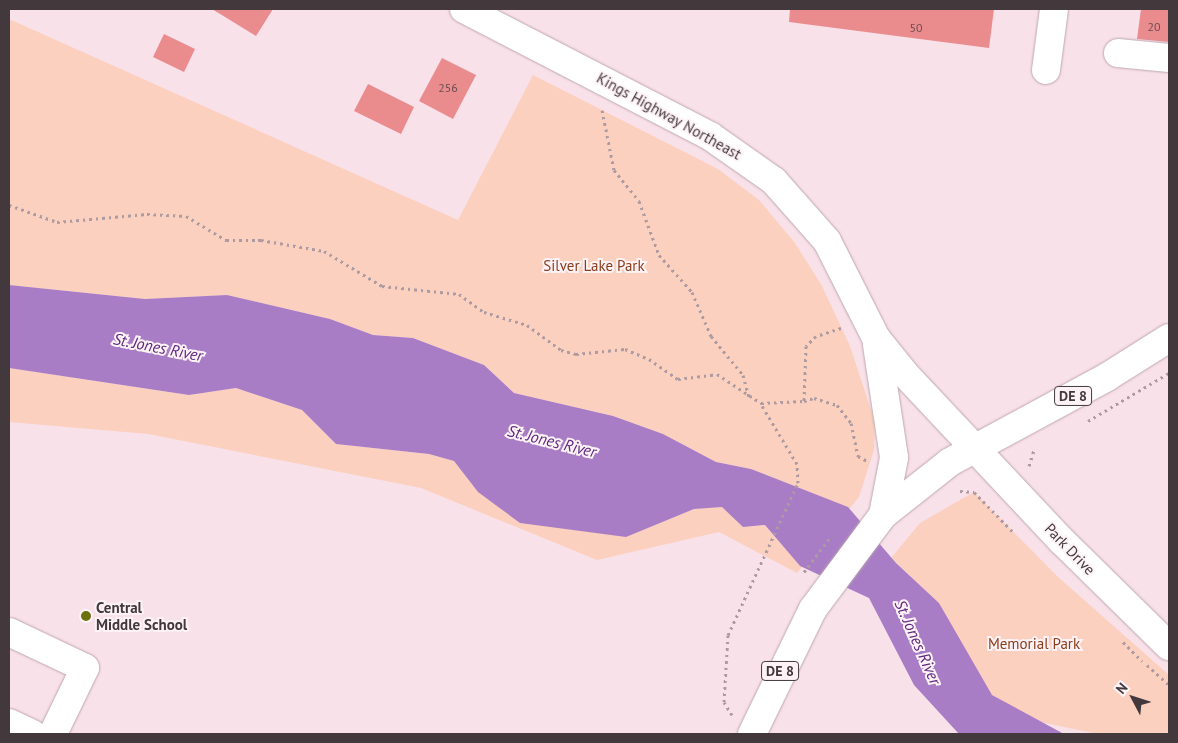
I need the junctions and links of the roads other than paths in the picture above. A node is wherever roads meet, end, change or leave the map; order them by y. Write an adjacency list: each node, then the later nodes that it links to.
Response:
1 (464, 9): 3 (main road, Kings Highway Northeast)
2 (1054, 9): 6 (main road)
3 (498, 17): 7 (main road, Kings Highway Northeast)
4 (1118, 53): 5 (main road)
5 (1169, 58)
6 (1046, 70)
7 (876, 338): 9 (main road, Kings Highway Northeast); 10 (main road)
8 (1169, 338): 9 (main road, DE 8)
9 (974, 449): 10 (main road, DE 8); 12 (main road, Park Drive)
10 (883, 514): 14 (main road, DE 8)
11 (9, 632): 16 (main road)
12 (1169, 646)
13 (9, 723): 15 (main road)
14 (742, 726)
15 (33, 734)
16 (52, 734)

